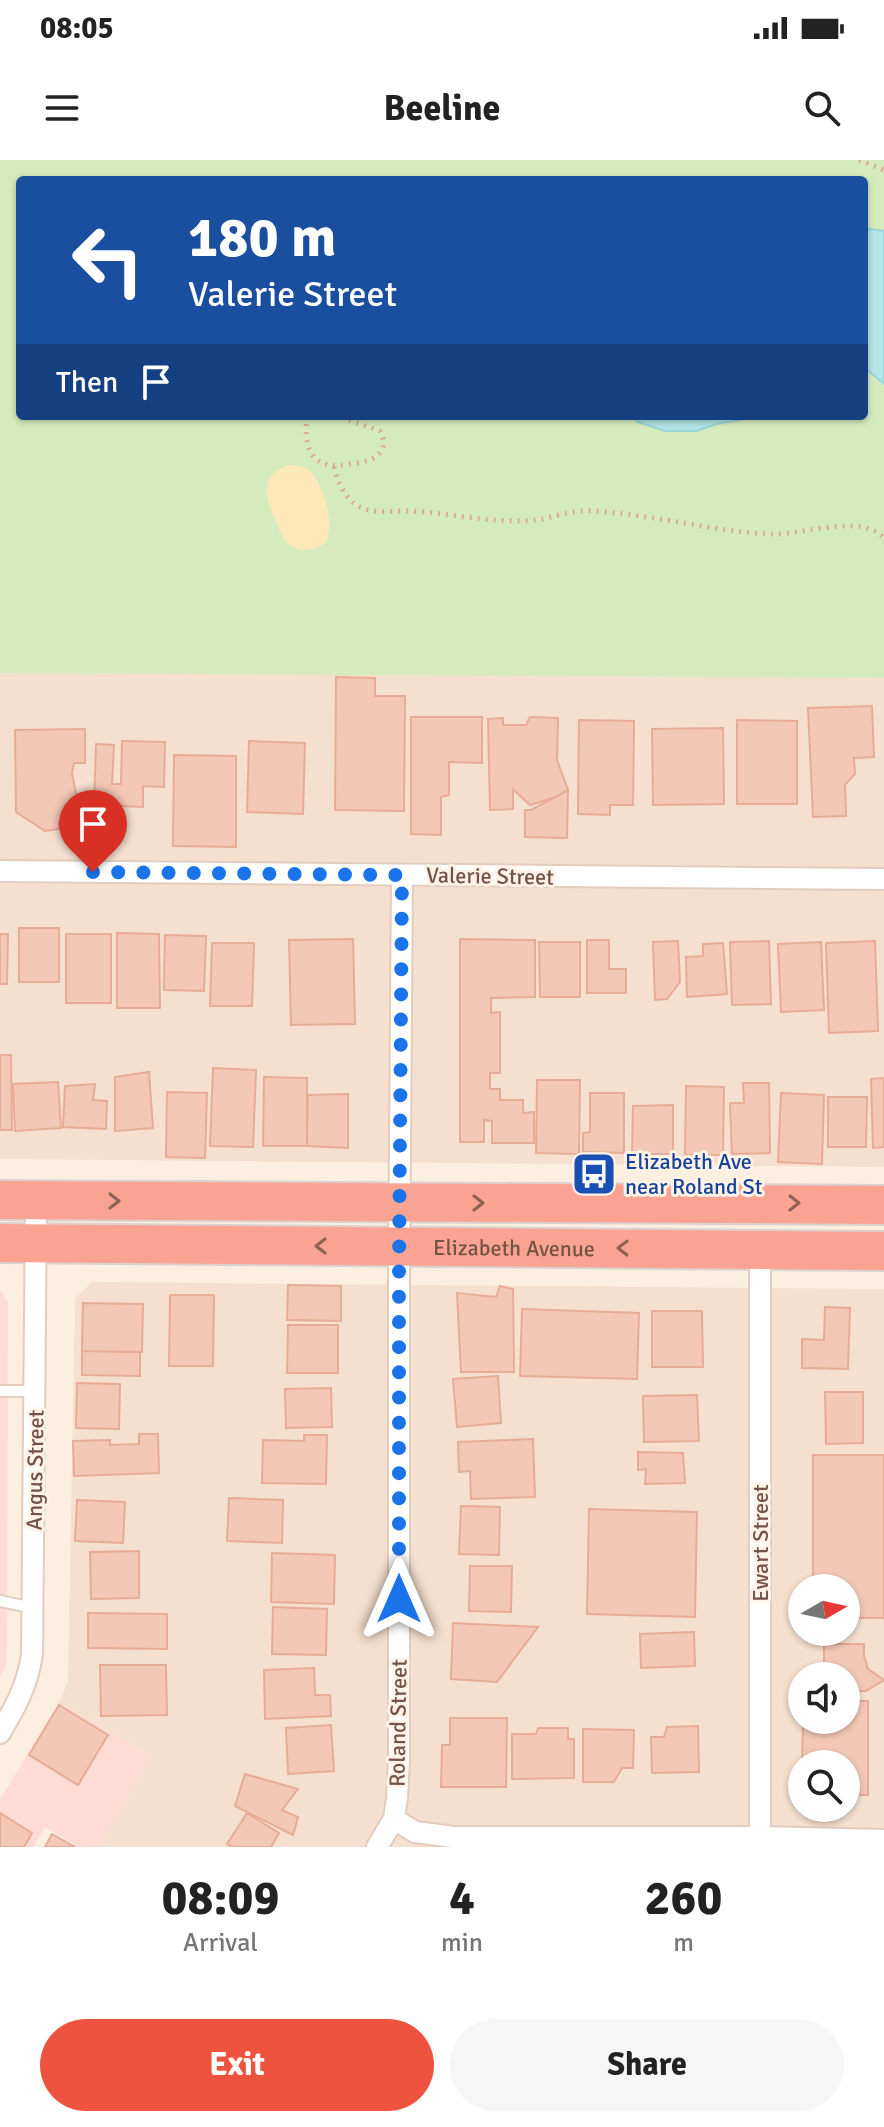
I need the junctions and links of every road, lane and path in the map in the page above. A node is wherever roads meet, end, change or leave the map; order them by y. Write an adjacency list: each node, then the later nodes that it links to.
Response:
1 (859, 160): 2 (path)
2 (884, 170)
3 (306, 420): 5 (path)
4 (349, 420): 5 (path)
5 (334, 467): 6 (path)
6 (884, 538)
7 (0, 871): 8 (street, Valerie Street)
8 (402, 875): 9 (street, Valerie Street); 11 (street, Roland Street)
9 (884, 879)
10 (18, 1201): 11 (highway, Elizabeth Avenue, one-way to 11); 13 (street, Angus Street)
11 (400, 1203): 12 (highway, Elizabeth Avenue, one-way to 12); 14 (street, Roland Street)
12 (884, 1205)
13 (18, 1244): 14 (highway, Elizabeth Avenue, one-way to 13); 18 (street, Angus Street)
14 (399, 1246): 15 (highway, Elizabeth Avenue, one-way to 14); 22 (street, Roland Street)
15 (760, 1250): 16 (highway, Elizabeth Avenue); 23 (street, Ewart Street)
16 (884, 1251)
17 (0, 1391): 18 (lane)
18 (36, 1391): 20 (street, Angus Street)
19 (0, 1601): 20 (lane)
20 (33, 1608): 21 (street, Angus Street)
21 (1, 1729)
22 (394, 1819): 25 (street); 26 (street, Roland Street)
23 (760, 1837): 24 (street); 25 (street)
24 (884, 1840)
25 (498, 1842)
26 (377, 1847)

